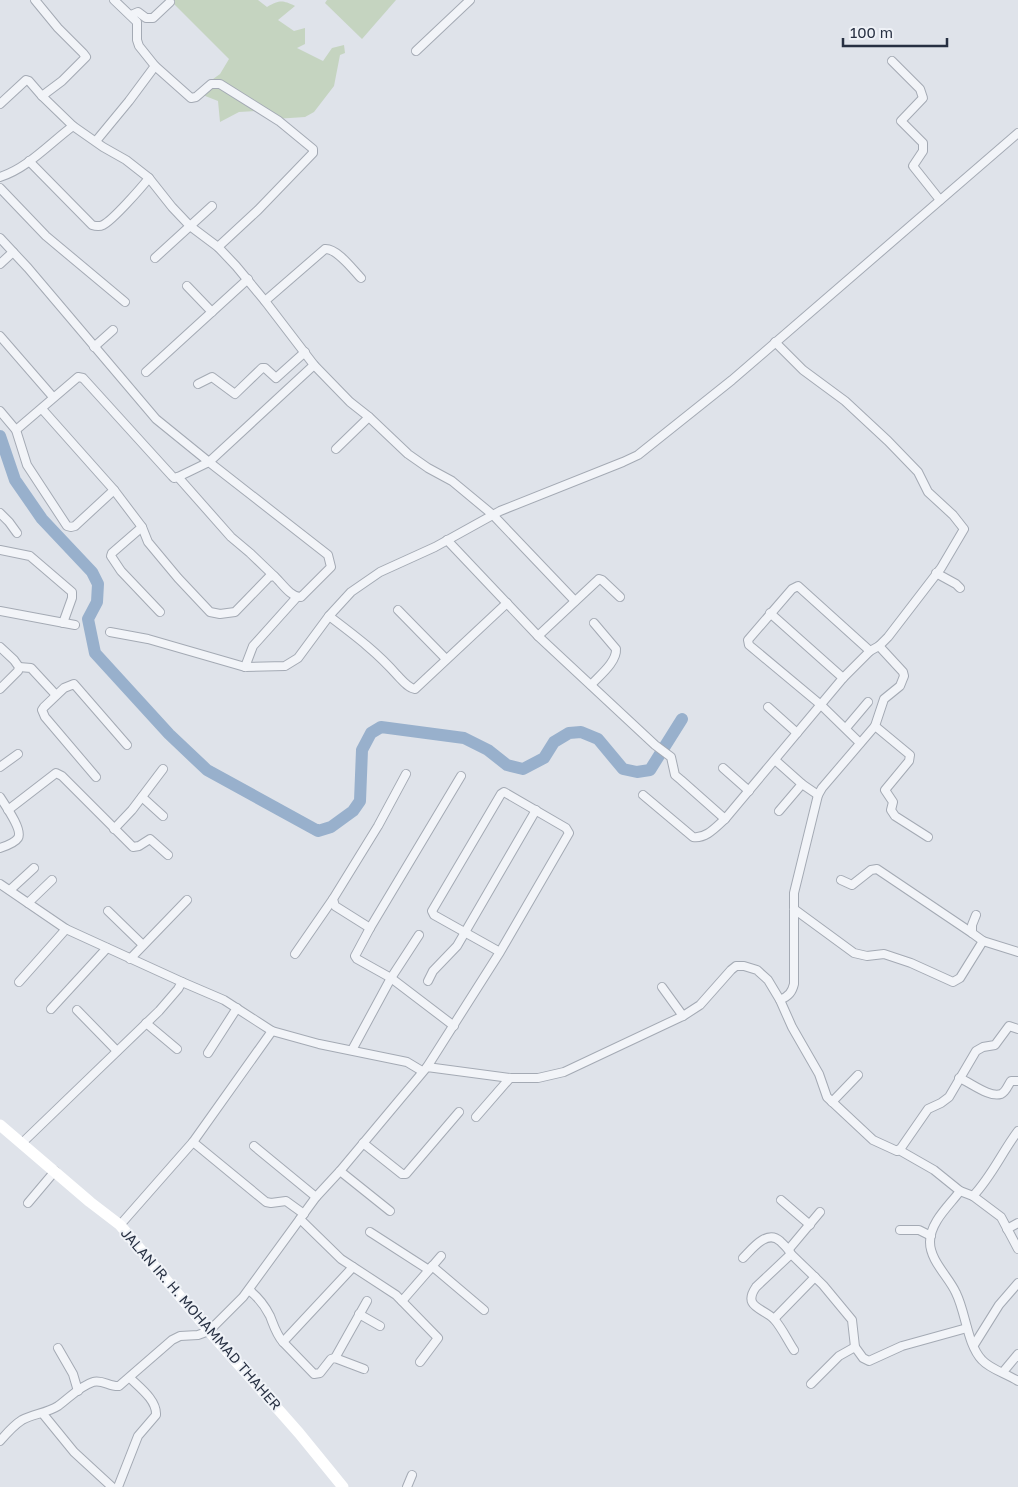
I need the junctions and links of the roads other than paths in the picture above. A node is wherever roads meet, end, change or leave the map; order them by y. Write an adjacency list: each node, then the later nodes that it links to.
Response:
1 (35, 0): 9 (street)
2 (114, 0): 5 (street)
3 (470, 0): 6 (street)
4 (170, 2): 5 (street)
5 (131, 15): 8 (street)
6 (416, 51)
7 (892, 60): 18 (street)
8 (155, 66): 13 (street); 22 (street)
9 (42, 96): 10 (street); 11 (street)
10 (0, 104)
11 (73, 126): 13 (street); 14 (street)
12 (1018, 133): 18 (street)
13 (96, 141): 16 (street)
14 (29, 161): 15 (street); 16 (street)
15 (0, 177)
16 (149, 178): 20 (street)
17 (0, 188): 30 (street)
18 (940, 200): 34 (street)
19 (212, 206): 20 (street)
20 (190, 226): 22 (street); 24 (street)
21 (0, 238): 23 (street)
22 (218, 247): 27 (street)
23 (13, 252): 25 (street); 35 (street)
24 (155, 258)
25 (0, 264)
26 (361, 278): 29 (street)
27 (248, 280): 29 (street); 31 (street)
28 (187, 286): 31 (street)
29 (265, 301): 36 (street)
30 (125, 302)
31 (212, 312): 38 (street)
32 (113, 330): 35 (street)
33 (0, 336): 40 (street)
34 (775, 342): 50 (street); 55 (street)
35 (94, 347): 46 (street)
36 (305, 352): 37 (street); 39 (street)
37 (314, 365): 43 (street); 46 (street)
38 (146, 372)
39 (198, 384)
40 (53, 397): 41 (street); 47 (street)
41 (42, 409): 44 (street); 48 (street)
42 (0, 411): 44 (street)
43 (369, 417): 45 (street); 50 (street)
44 (16, 430): 48 (street)
45 (336, 449)
46 (209, 462): 47 (street); 58 (street)
47 (178, 476): 56 (street)
48 (114, 490): 51 (street)
49 (0, 513): 52 (street)
50 (493, 515): 53 (street); 60 (street)
51 (142, 527): 56 (street); 64 (street)
52 (17, 533)
53 (447, 540): 61 (street); 66 (street)
54 (0, 550): 67 (street)
55 (938, 571): 57 (street); 72 (street)
56 (274, 576): 58 (street)
57 (960, 588)
58 (297, 597): 77 (street)
59 (620, 597): 60 (street)
60 (575, 601): 71 (street)
61 (507, 603): 71 (street); 75 (street)
62 (398, 610): 75 (street)
63 (0, 612): 67 (street)
64 (160, 612)
65 (770, 613): 74 (street); 78 (street); 83 (street)
66 (329, 616): 75 (street); 77 (street)
67 (63, 623): 69 (street)
68 (594, 623): 79 (street)
69 (75, 625)
70 (110, 632): 77 (street)
71 (538, 636): 79 (street)
72 (879, 646): 74 (street); 85 (street)
73 (0, 647): 76 (street)
74 (870, 651): 78 (street)
75 (446, 660)
76 (19, 667): 80 (street); 81 (street)
77 (245, 667)
78 (843, 678): 83 (street)
79 (591, 685): 108 (street)
80 (0, 689)
81 (56, 694): 89 (street); 97 (street)
82 (868, 702): 86 (street)
83 (820, 705): 86 (street); 87 (street)
84 (768, 707): 87 (street)
85 (875, 726): 88 (street); 110 (street)
86 (846, 728): 88 (street)
87 (797, 733): 91 (street)
88 (860, 743): 101 (street)
89 (127, 745)
90 (18, 754): 92 (street)
91 (775, 760): 98 (street); 99 (street)
92 (0, 767)
93 (723, 768): 99 (street)
94 (163, 769): 103 (street)
95 (406, 774): 118 (street)
96 (461, 776): 124 (street)
97 (96, 777)
98 (802, 784): 101 (street); 106 (street)
99 (749, 791): 108 (street)
100 (643, 795): 108 (street)
101 (818, 795): 121 (street)
102 (0, 797): 104 (street)
103 (142, 797): 107 (street); 109 (street)
104 (8, 810): 109 (street); 111 (street)
105 (536, 810): 126 (street); 126 (street); 132 (street)
106 (779, 811)
107 (163, 816)
108 (725, 819)
109 (114, 829): 112 (street)
110 (928, 837)
111 (0, 848)
112 (168, 855)
113 (34, 868): 117 (street)
114 (52, 880): 120 (street)
115 (841, 880): 127 (street)
116 (0, 884): 117 (street)
117 (10, 890): 120 (street)
118 (334, 899): 124 (street); 134 (street)
119 (187, 900): 130 (street)
120 (28, 903): 125 (street)
121 (794, 909): 129 (street); 141 (street)
122 (108, 911): 130 (street)
123 (976, 915): 127 (street)
124 (370, 928): 136 (street)
125 (66, 929): 131 (street); 138 (street)
126 (465, 932): 132 (street); 137 (street)
127 (972, 933): 129 (street)
128 (419, 935): 136 (street)
129 (983, 941): 133 (street)
130 (143, 946): 135 (street)
131 (107, 948): 135 (street); 143 (street)
132 (500, 952): 147 (street)
133 (1018, 952)
134 (295, 954)
135 (130, 959): 139 (street)
136 (391, 978): 147 (street); 151 (street)
137 (428, 981)
138 (19, 982)
139 (182, 982): 142 (street); 146 (street)
140 (662, 987): 145 (street)
141 (780, 1000): 145 (street); 159 (street)
142 (237, 1008): 149 (street); 153 (street)
143 (51, 1009)
144 (77, 1010): 152 (street)
145 (683, 1016): 156 (street)
146 (146, 1023): 150 (street); 152 (street)
147 (454, 1026): 154 (street)
148 (1018, 1029): 157 (street)
149 (272, 1031): 151 (street); 164 (street)
150 (177, 1049)
151 (352, 1050): 154 (street)
152 (117, 1051): 165 (street)
153 (208, 1053)
154 (424, 1069): 156 (street); 166 (street)
155 (858, 1075): 159 (street)
156 (510, 1078): 161 (street)
157 (958, 1078): 158 (street); 168 (street)
158 (1018, 1081)
159 (832, 1102): 168 (street)
160 (459, 1112): 166 (street)
161 (476, 1117)
162 (2, 1131): 165 (main road, JALAN IR. H. MOHAMMAD THAHER)
163 (1018, 1131): 172 (street)
164 (193, 1142): 178 (street); 180 (street)
165 (22, 1143): 169 (main road, JALAN IR. H. MOHAMMAD THAHER)
166 (363, 1143): 170 (street)
167 (254, 1146): 173 (street)
168 (899, 1150): 171 (street)
169 (55, 1171): 175 (street); 180 (main road, JALAN IR. H. MOHAMMAD THAHER)
170 (340, 1171): 173 (street); 176 (street)
171 (960, 1191): 172 (street); 185 (street)
172 (973, 1196): 182 (street)
173 (316, 1197): 178 (street)
174 (782, 1200): 181 (street)
175 (28, 1203)
176 (390, 1210)
177 (820, 1212): 181 (street)
178 (302, 1217): 190 (street); 194 (street)
179 (1018, 1223): 182 (street)
180 (120, 1225): 202 (main road, JALAN IR. H. MOHAMMAD THAHER)
181 (810, 1225): 187 (street)
182 (1007, 1229): 186 (street)
183 (900, 1230): 185 (street)
184 (370, 1232): 191 (street)
185 (931, 1236): 201 (street)
186 (1018, 1249)
187 (790, 1251): 189 (street); 192 (street); 199 (street)
188 (441, 1256): 191 (street)
189 (743, 1258)
190 (353, 1267): 196 (street); 203 (street)
191 (430, 1268): 196 (street); 197 (street)
192 (815, 1277): 199 (street); 205 (street)
193 (1018, 1283): 204 (street)
194 (249, 1290): 202 (street); 203 (street)
195 (367, 1301): 198 (street)
196 (402, 1301): 210 (street)
197 (484, 1310)
198 (359, 1314): 200 (street); 209 (street)
199 (774, 1319): 207 (street)
200 (380, 1326)
201 (967, 1328): 204 (street); 205 (street)
202 (209, 1331): 213 (street); 222 (main road, JALAN IR. H. MOHAMMAD THAHER)
203 (283, 1342): 209 (street)
204 (974, 1345): 212 (street)
205 (855, 1347): 215 (street)
206 (58, 1348): 216 (street)
207 (794, 1350)
208 (1018, 1354): 212 (street)
209 (335, 1358): 211 (street)
210 (420, 1362)
211 (364, 1369)
212 (1003, 1372): 214 (street)
213 (130, 1378): 216 (street); 221 (street)
214 (1018, 1381)
215 (811, 1384)
216 (78, 1391): 217 (street)
217 (43, 1414): 218 (street); 220 (street)
218 (0, 1441)
219 (412, 1475): 223 (street)
220 (112, 1487)
221 (118, 1487)
222 (342, 1487)
223 (407, 1487)

